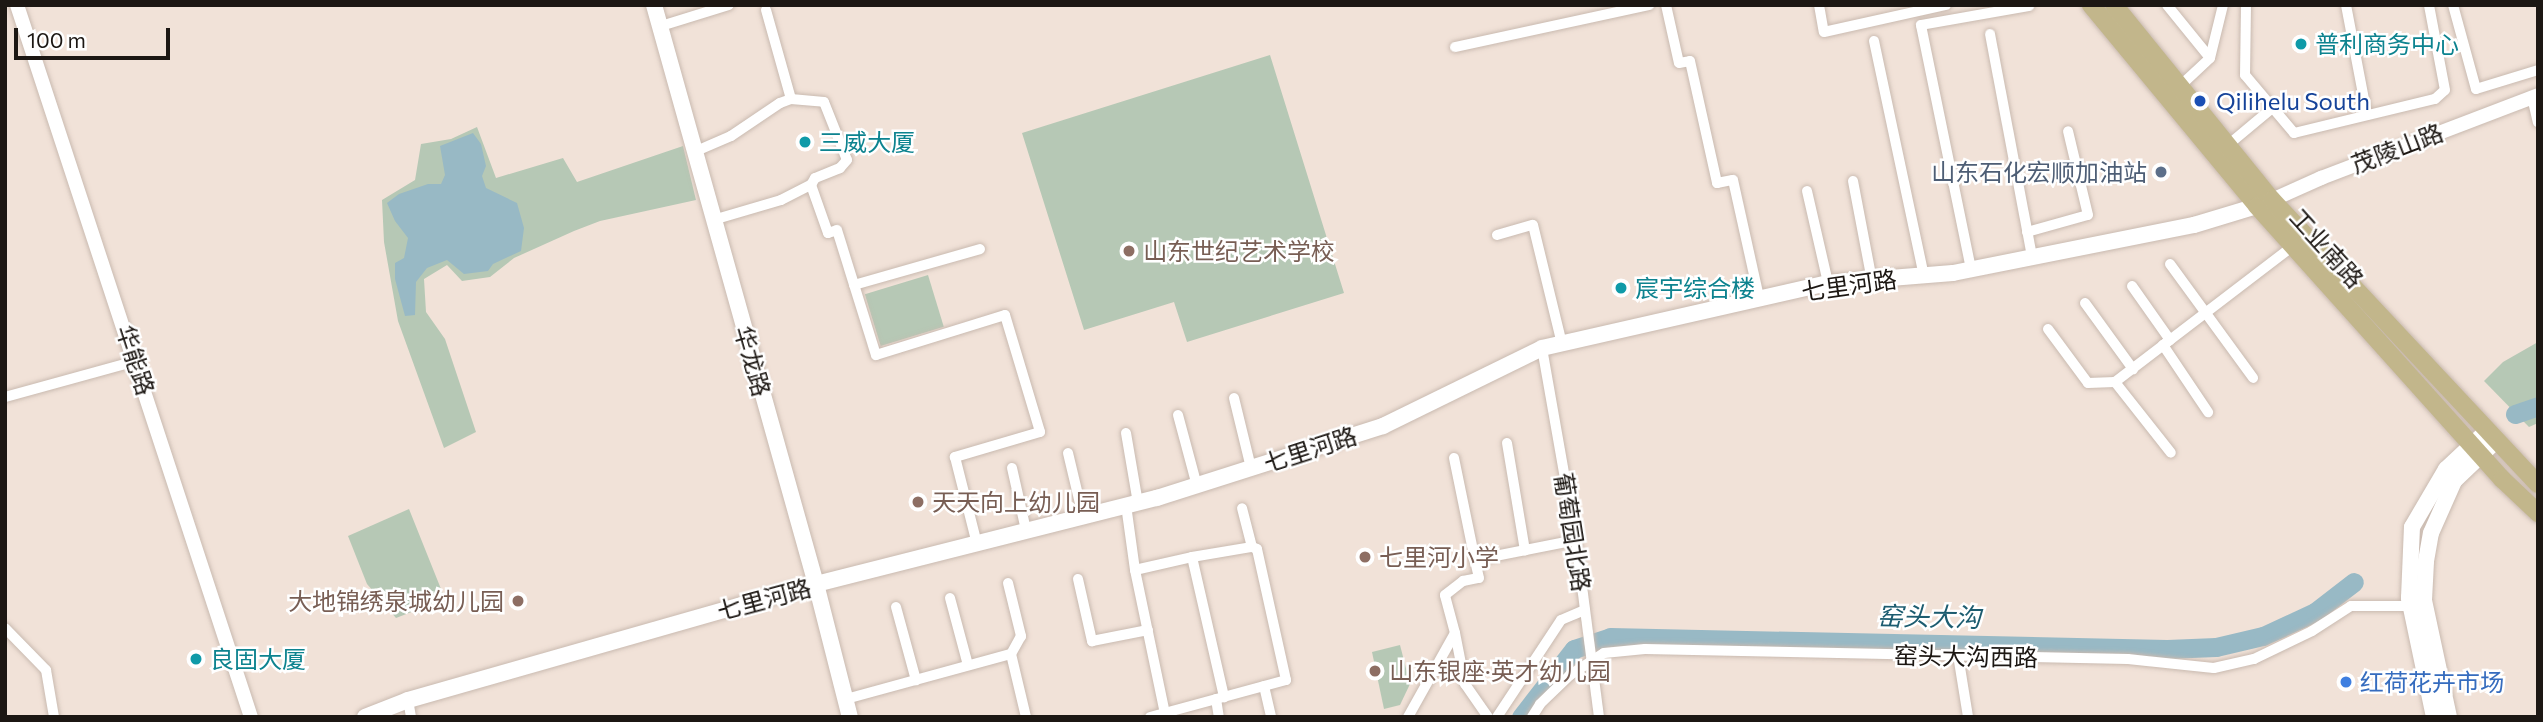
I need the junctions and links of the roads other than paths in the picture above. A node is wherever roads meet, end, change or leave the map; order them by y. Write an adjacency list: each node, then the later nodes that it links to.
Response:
1 (16, 5): 58 (street, 华能路)
2 (654, 5): 19 (main road, 华龙路)
3 (729, 5): 19 (street)
4 (1650, 5): 22 (street)
5 (1666, 5): 51 (street)
6 (1819, 5): 7 (street)
7 (1946, 5)
8 (2039, 5): 17 (street)
9 (2091, 5): 37 (main road, 工业南路)
10 (2114, 5): 25 (main road, 工业南路)
11 (2167, 5): 23 (street)
12 (2223, 5): 23 (street)
13 (2246, 5): 28 (street)
14 (2346, 5): 29 (street)
15 (2429, 5): 29 (street)
16 (2453, 5): 24 (street)
17 (2028, 6): 45 (street)
18 (766, 10): 27 (street)
19 (661, 26): 33 (main road, 华龙路)
20 (1990, 34): 39 (street)
21 (1874, 41): 46 (street)
22 (1455, 47)
23 (2210, 58): 25 (street)
24 (2538, 70)
25 (2179, 87): 32 (main road, 工业南路)
26 (2535, 96): 30 (street); 37 (street, 茂陵山路)
27 (791, 99): 33 (street); 35 (street)
28 (2271, 109): 29 (street); 32 (street)
29 (2367, 115)
30 (2538, 122)
31 (2068, 131): 39 (street)
32 (2228, 145): 37 (main road, 工业南路)
33 (694, 152): 38 (main road, 华龙路)
34 (1853, 181): 47 (street)
35 (811, 185): 38 (street); 49 (street)
36 (1807, 191): 48 (street)
37 (2265, 203): 41 (main road, 工业南路); 43 (main road, 七里河路); 67 (main road, 工业南路)
38 (713, 220): 91 (main road, 华龙路)
39 (2027, 232): 43 (street)
40 (1497, 235): 56 (street)
41 (2293, 246): 53 (street); 69 (main road, 工业南路)
42 (980, 248): 49 (street)
43 (2032, 257): 45 (main road, 七里河路)
44 (2170, 264): 53 (street)
45 (1971, 269): 46 (main road, 七里河路)
46 (1924, 276): 47 (main road, 七里河路)
47 (1872, 281): 48 (main road, 七里河路)
48 (1828, 284): 51 (main road, 七里河路)
49 (854, 285): 83 (street)
50 (2132, 286): 55 (street)
51 (1759, 297): 56 (main road, 七里河路)
52 (2085, 303): 59 (street)
53 (2206, 313): 55 (street); 60 (street)
54 (2048, 329): 61 (street)
55 (2166, 343): 59 (street); 64 (street)
56 (1562, 344): 57 (main road, 七里河路)
57 (1542, 348): 74 (main road, 七里河路); 82 (street, 葡萄园北路)
58 (136, 361): 62 (street); 110 (street, 华能路)
59 (2133, 369): 61 (street)
60 (2253, 378)
61 (2115, 382): 71 (street)
62 (5, 397)
63 (1234, 398): 74 (street)
64 (2208, 412)
65 (1178, 415): 76 (street)
66 (1126, 433): 77 (street)
67 (2492, 435): 69 (main road); 75 (main road, 工业南路)
68 (1507, 443): 85 (street)
69 (2477, 449): 79 (main road, 工业南路); 93 (main road); 125 (main road)
70 (1068, 453): 80 (street)
71 (2171, 453)
72 (1454, 458): 87 (street)
73 (1012, 468): 81 (street)
74 (1251, 468): 76 (main road, 七里河路)
75 (2538, 484)
76 (1196, 485): 77 (main road, 七里河路)
77 (1132, 504): 80 (main road, 七里河路); 88 (street)
78 (1242, 508): 84 (street)
79 (2538, 513)
80 (1083, 516): 81 (main road, 七里河路)
81 (1026, 530): 83 (main road, 七里河路)
82 (1576, 540): 85 (street); 95 (street, 葡萄园北路)
83 (977, 544): 91 (main road, 七里河路)
84 (1252, 547): 86 (street); 104 (street)
85 (1525, 550): 87 (street)
86 (1192, 557): 88 (street); 105 (street)
87 (1475, 560): 98 (street)
88 (1135, 570): 97 (street)
89 (1079, 579): 97 (street)
90 (1008, 583): 99 (street)
91 (816, 584): 106 (main road, 华龙路); 107 (main road, 七里河路)
92 (950, 598): 102 (street)
93 (2411, 606): 100 (street, 窑头大沟西路); 124 (main road)
94 (896, 607): 103 (street)
95 (1585, 610): 101 (street, 葡萄园北路); 120 (street)
96 (5, 628): 109 (street)
97 (1148, 630): 108 (street)
98 (1455, 633): 118 (street); 119 (street)
99 (1011, 654): 102 (street); 114 (street)
100 (1958, 655): 101 (street, 窑头大沟西路); 123 (street)
101 (1592, 661): 121 (street, 窑头大沟西路); 122 (street, 葡萄园北路)
102 (968, 665): 103 (street)
103 (916, 680): 106 (street)
104 (1264, 686): 105 (street); 117 (street)
105 (1220, 698): 108 (street); 116 (street)
106 (846, 699): 113 (main road, 华龙路)
107 (408, 700): 111 (main road, 七里河路); 112 (street)
108 (1165, 713): 115 (street)
109 (54, 717)
110 (251, 717)
111 (365, 717)
112 (411, 717)
113 (850, 717)
114 (1027, 717)
115 (1150, 717)
116 (1219, 717)
117 (1271, 717)
118 (1408, 717)
119 (1488, 717)
120 (1497, 717)
121 (1532, 717)
122 (1600, 717)
123 (1968, 717)
124 (2434, 717)
125 (2449, 717)

